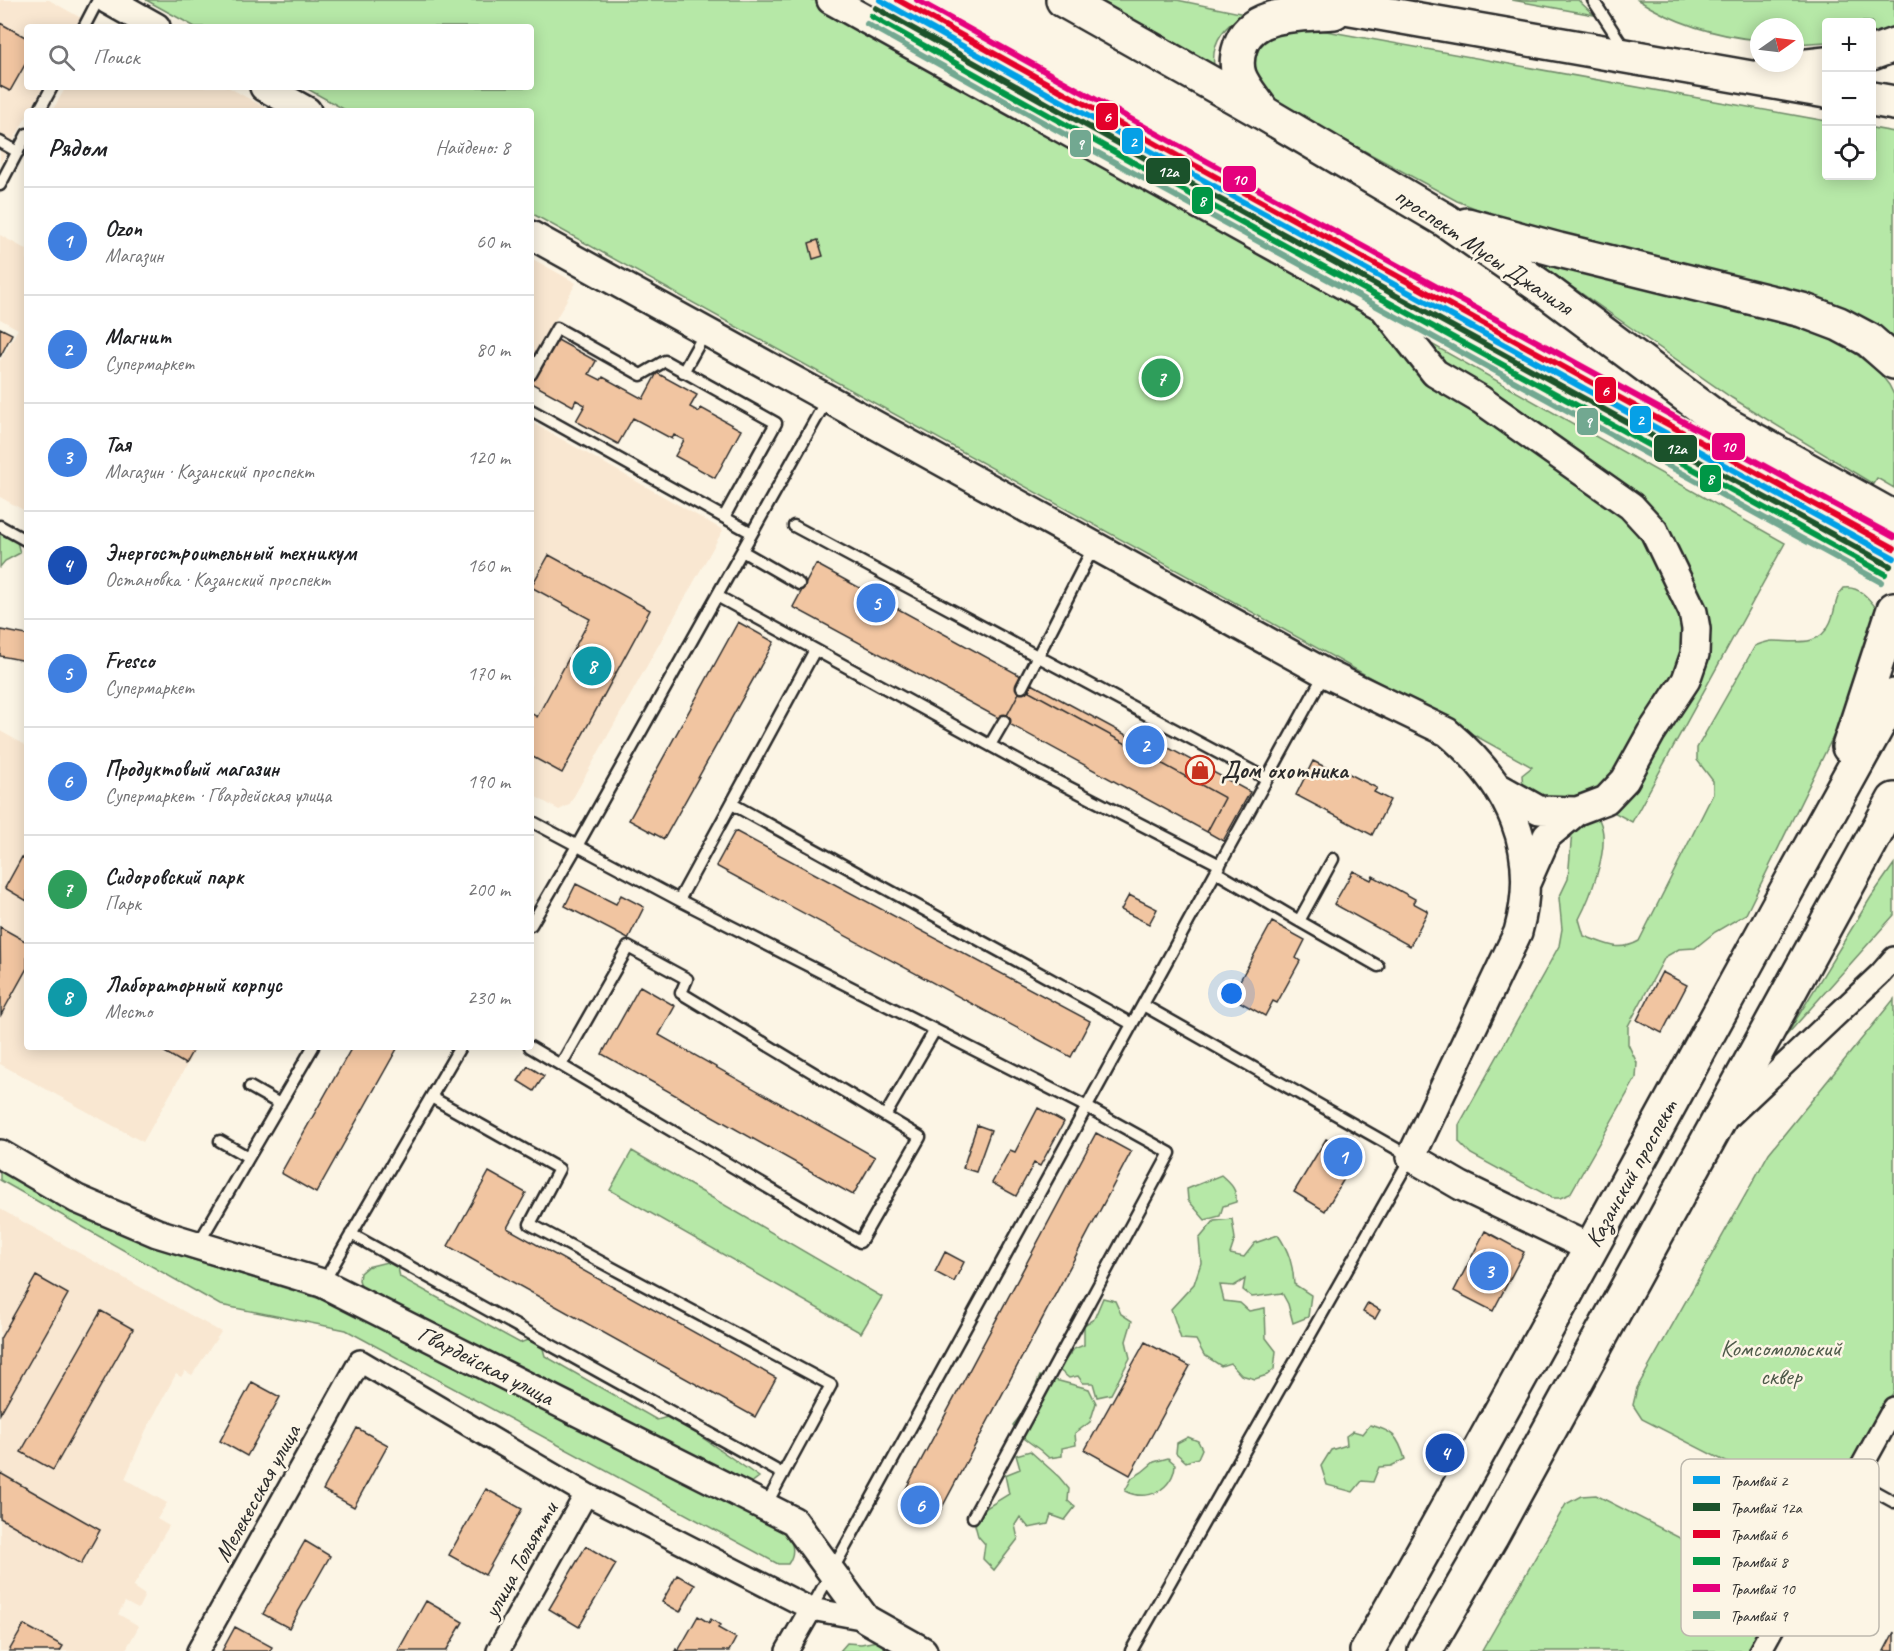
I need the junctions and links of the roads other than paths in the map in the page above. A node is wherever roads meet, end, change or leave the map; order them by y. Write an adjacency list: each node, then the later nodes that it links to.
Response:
1 (98, 0): 8 (lane)
2 (108, 0): 9 (street)
3 (831, 0): 57 (street)
4 (1063, 0): 22 (main road, проспект Мусы Джалиля)
5 (1305, 0): 7 (main road)
6 (1593, 0): 12 (lane)
7 (1354, 10): 12 (main road); 22 (main road)
8 (86, 24)
9 (151, 24)
10 (1894, 45): 11 (main road)
11 (1876, 52)
12 (1629, 56): 14 (main road)
13 (1822, 65): 14 (main road)
14 (1733, 74): 17 (main road)
15 (50, 90): 20 (lane)
16 (269, 90): 21 (street)
17 (1822, 90)
18 (1876, 100): 19 (main road)
19 (1894, 103)
20 (41, 108)
21 (302, 108)
22 (1263, 112): 27 (main road, проспект Мусы Джалиля)
23 (24, 140): 25 (lane)
24 (0, 142): 25 (lane)
25 (18, 152): 26 (lane)
26 (0, 185)
27 (1445, 219): 30 (main road); 36 (main road, проспект Мусы Джалиля)
28 (534, 237): 29 (street)
29 (705, 332): 32 (lane); 33 (street)
30 (1894, 362)
31 (534, 369): 32 (lane)
32 (683, 372): 35 (lane)
33 (827, 399): 39 (lane); 41 (street)
34 (534, 412): 35 (lane)
35 (724, 517): 39 (lane)
36 (1894, 518)
37 (0, 526): 40 (lane)
38 (794, 526): 47 (lane)
39 (753, 533): 42 (lane)
40 (24, 539)
41 (1094, 546): 47 (lane); 48 (street)
42 (742, 551): 43 (lane); 44 (lane)
43 (799, 584)
44 (717, 596): 46 (lane); 61 (lane)
45 (1894, 609): 58 (main road)
46 (815, 650): 52 (lane); 56 (lane)
47 (1038, 656): 49 (lane); 53 (lane)
48 (1325, 673): 53 (lane); 54 (street)
49 (1022, 687)
50 (1894, 696): 58 (main road, Казанский проспект)
51 (1004, 721): 52 (lane)
52 (990, 745): 63 (lane)
53 (1267, 779): 63 (lane)
54 (1494, 784): 57 (street); 64 (street)
55 (1894, 800): 65 (main road, Казанский проспект)
56 (732, 804): 66 (lane); 72 (lane)
57 (1577, 811): 64 (street)
58 (1824, 821): 90 (main road, Казанский проспект)
59 (534, 823): 61 (lane)
60 (1894, 829): 65 (main road)
61 (577, 846): 66 (lane); 67 (lane)
62 (1333, 859): 68 (lane)
63 (1218, 868): 68 (lane); 71 (lane)
64 (1527, 882): 87 (street)
65 (1842, 895): 83 (main road, Казанский проспект)
66 (679, 900): 73 (lane)
67 (534, 920)
68 (1299, 921): 70 (lane)
69 (1894, 958): 83 (street)
70 (1378, 966)
71 (1143, 1005): 72 (lane); 87 (lane)
72 (1132, 1024): 81 (lane)
73 (935, 1030): 81 (lane); 82 (lane)
74 (534, 1049): 77 (lane)
75 (309, 1050): 80 (lane)
76 (458, 1050): 79 (lane)
77 (561, 1065): 82 (lane); 82 (lane)
78 (250, 1087): 80 (lane)
79 (431, 1096): 88 (lane); 94 (lane)
80 (280, 1104): 86 (lane)
81 (1087, 1107): 99 (lane); 100 (lane)
82 (885, 1116)
83 (1708, 1138): 110 (main road, Казанский проспект)
84 (220, 1141): 86 (lane)
85 (0, 1154): 89 (street, Гвардейская улица)
86 (248, 1157): 89 (lane)
87 (1411, 1157): 90 (street); 108 (lane)
88 (351, 1234): 91 (lane); 94 (lane)
89 (197, 1246): 91 (street, Гвардейская улица)
90 (1590, 1248): 109 (main road, Казанский проспект)
91 (322, 1283): 98 (street, Гвардейская улица)
92 (1894, 1408): 93 (street)
93 (1866, 1459)
94 (783, 1474): 98 (lane)
95 (586, 1494): 101 (street); 104 (street, Мелекесская улица); 105 (street, улица Тольятти)
96 (1879, 1494): 97 (lane)
97 (1894, 1502)
98 (766, 1506): 100 (street, Гвардейская улица)
99 (973, 1517)
100 (832, 1571): 101 (lane); 102 (street, Гвардейская улица)
101 (811, 1609): 102 (street); 106 (street)
102 (866, 1619): 107 (street, Гвардейская улица)
103 (1768, 1636): 111 (street)
104 (198, 1651)
105 (498, 1651)
106 (787, 1651)
107 (923, 1651)
108 (1131, 1651)
109 (1367, 1651)
110 (1425, 1651)
111 (1760, 1651)

